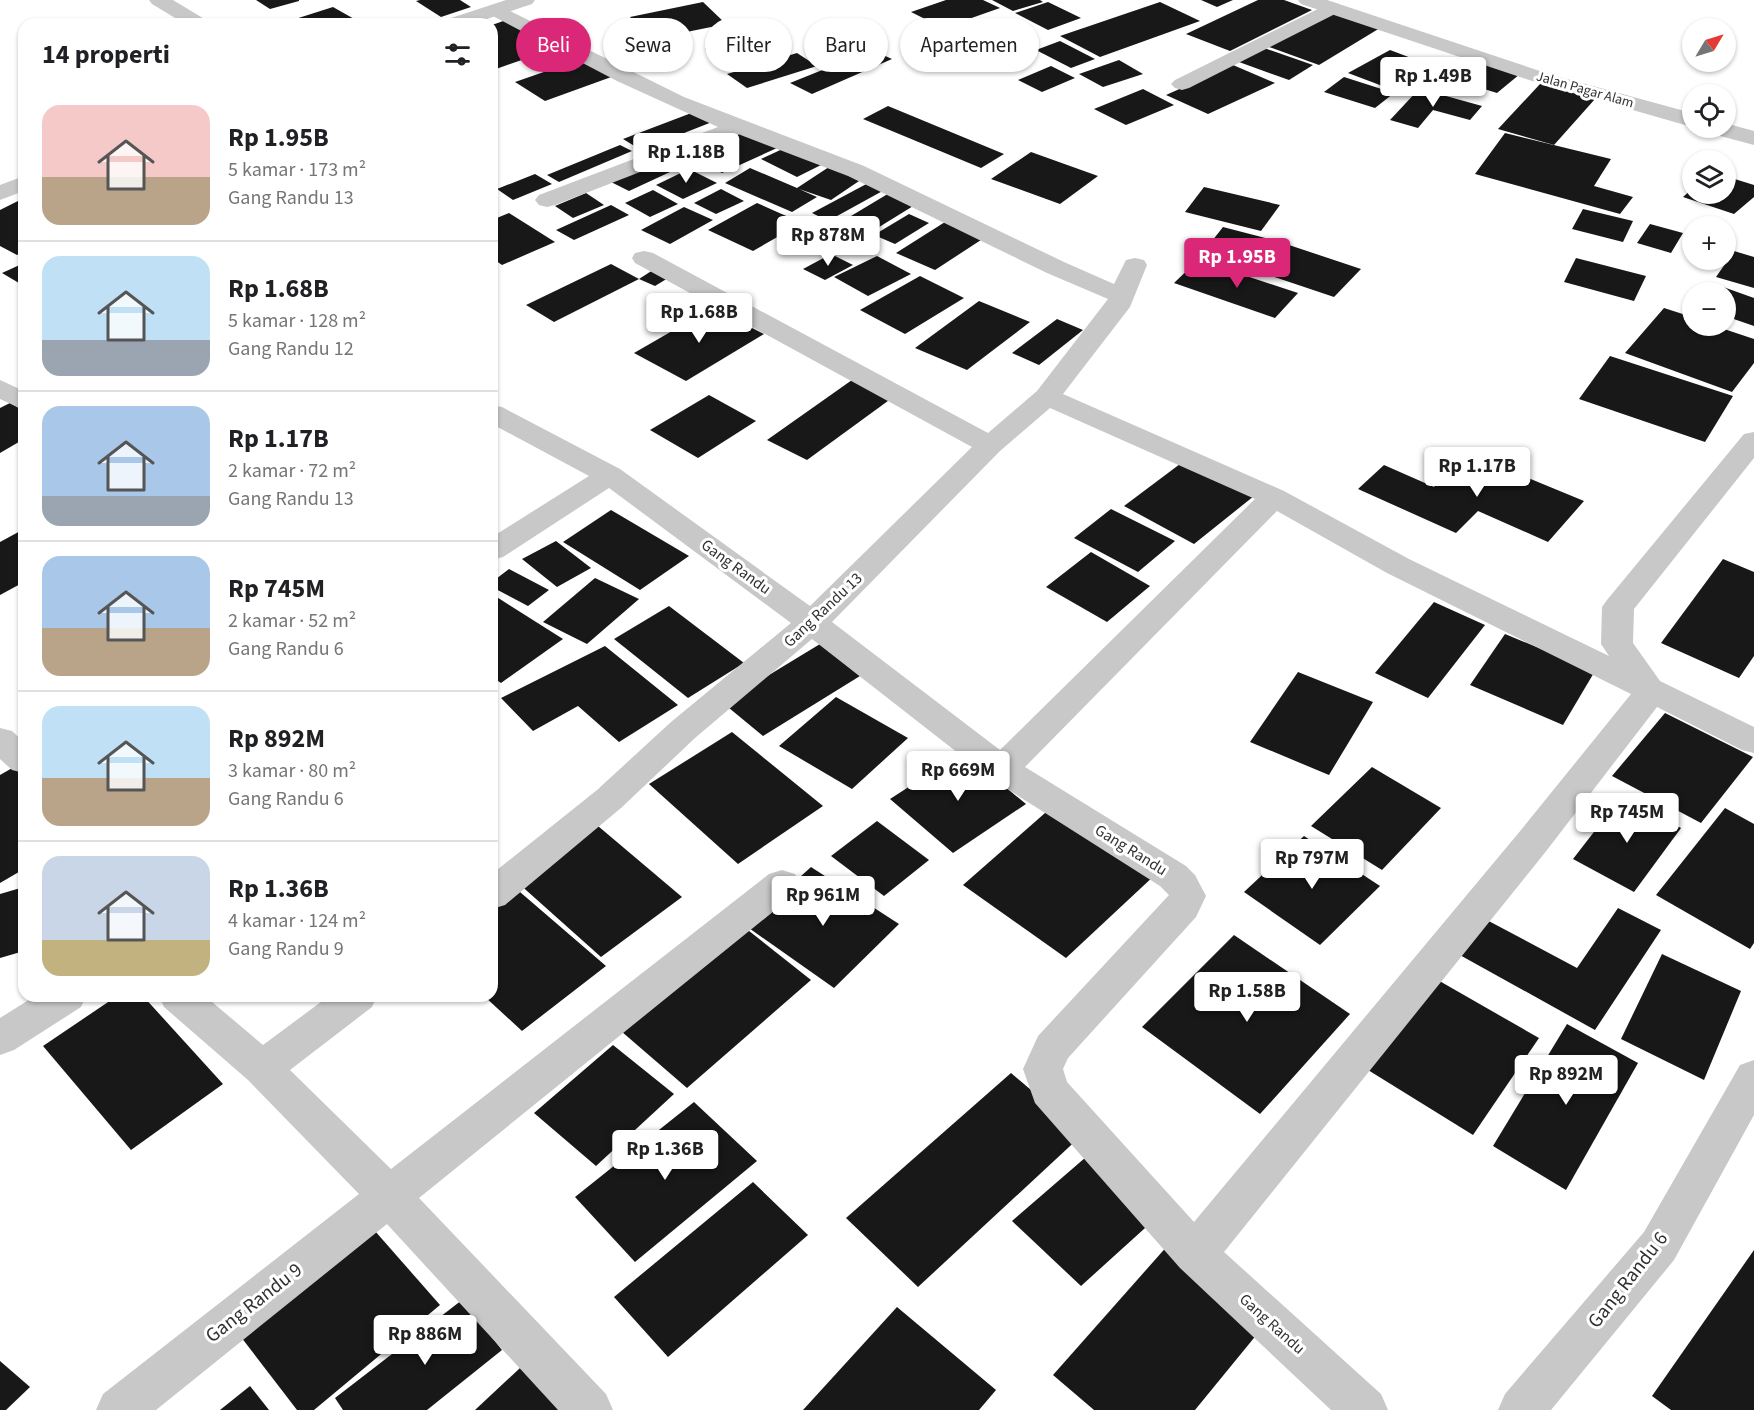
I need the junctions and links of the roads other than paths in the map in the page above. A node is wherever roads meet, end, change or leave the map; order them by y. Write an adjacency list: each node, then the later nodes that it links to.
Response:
1 (159, 0): 6 (street)
2 (525, 0): 5 (street)
3 (1308, 0): 4 (street, Jalan Pagar Alam)
4 (1332, 8): 8 (street); 9 (street, Jalan Pagar Alam)
5 (496, 10): 7 (street); 10 (street)
6 (189, 18)
7 (471, 18)
8 (1182, 84)
9 (1682, 117)
10 (740, 126): 15 (street); 18 (street)
11 (1736, 133): 12 (street)
12 (1754, 138)
13 (18, 186): 14 (street)
14 (0, 193)
15 (547, 200)
16 (644, 258): 24 (street)
17 (1135, 265): 18 (street, Gang Randu 13)
18 (1123, 296): 20 (street, Gang Randu 13)
19 (0, 388): 21 (street)
20 (1047, 397): 24 (street, Gang Randu 13); 26 (street)
21 (18, 398)
22 (498, 416): 25 (street, Gang Randu)
23 (1754, 440): 29 (street)
24 (990, 445): 28 (street, Gang Randu 13)
25 (610, 475): 27 (street); 28 (street, Gang Randu)
26 (1274, 497): 29 (street); 33 (street)
27 (498, 546)
28 (812, 623): 33 (street, Gang Randu); 35 (street, Gang Randu 13)
29 (1651, 692): 31 (street); 43 (street)
30 (0, 740): 32 (street)
31 (1754, 741)
32 (18, 756)
33 (1002, 769): 43 (street, Gang Randu)
34 (782, 884): 42 (street, Gang Randu 9)
35 (498, 891)
36 (57, 1002): 39 (street)
37 (185, 1002): 40 (street)
38 (350, 1002): 40 (street)
39 (0, 1038)
40 (262, 1068): 42 (street)
41 (1754, 1077): 47 (street, Gang Randu 6)
42 (389, 1196): 44 (street, Gang Randu 9); 45 (street)
43 (1195, 1254): 46 (street, Gang Randu)
44 (119, 1410)
45 (590, 1410)
46 (1365, 1410)
47 (1521, 1410)

